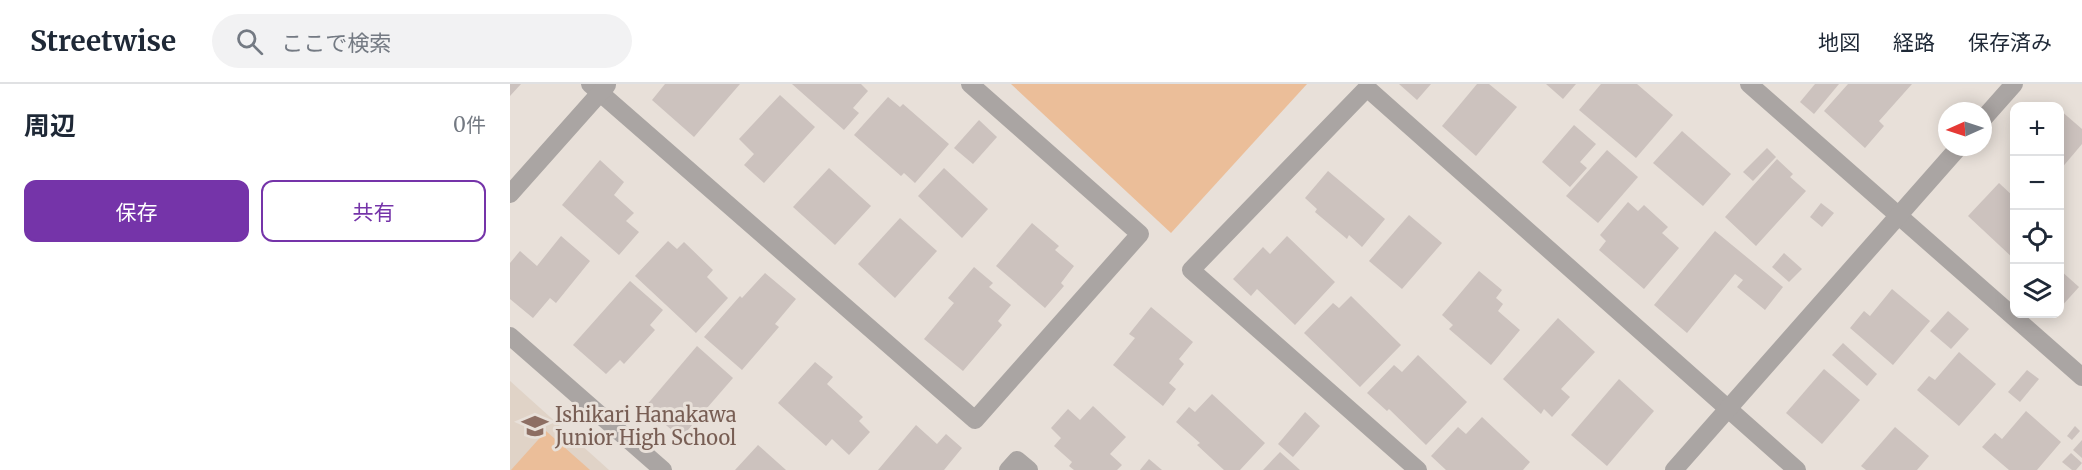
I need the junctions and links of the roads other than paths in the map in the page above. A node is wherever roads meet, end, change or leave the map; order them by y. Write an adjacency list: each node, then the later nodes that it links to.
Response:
1 (970, 84): 4 (street)
2 (1749, 84): 8 (street)
3 (2014, 84): 5 (street)
4 (599, 87): 7 (street)
5 (1992, 110)
6 (1951, 156): 8 (street)
7 (510, 194)
8 (1899, 215): 10 (street); 11 (street)
9 (510, 336): 12 (street)
10 (2082, 376)
11 (1728, 409): 15 (street); 16 (street); 17 (street)
12 (663, 470)
13 (1008, 470): 14 (street)
14 (1029, 470)
15 (1418, 470)
16 (1674, 470)
17 (1797, 470)

